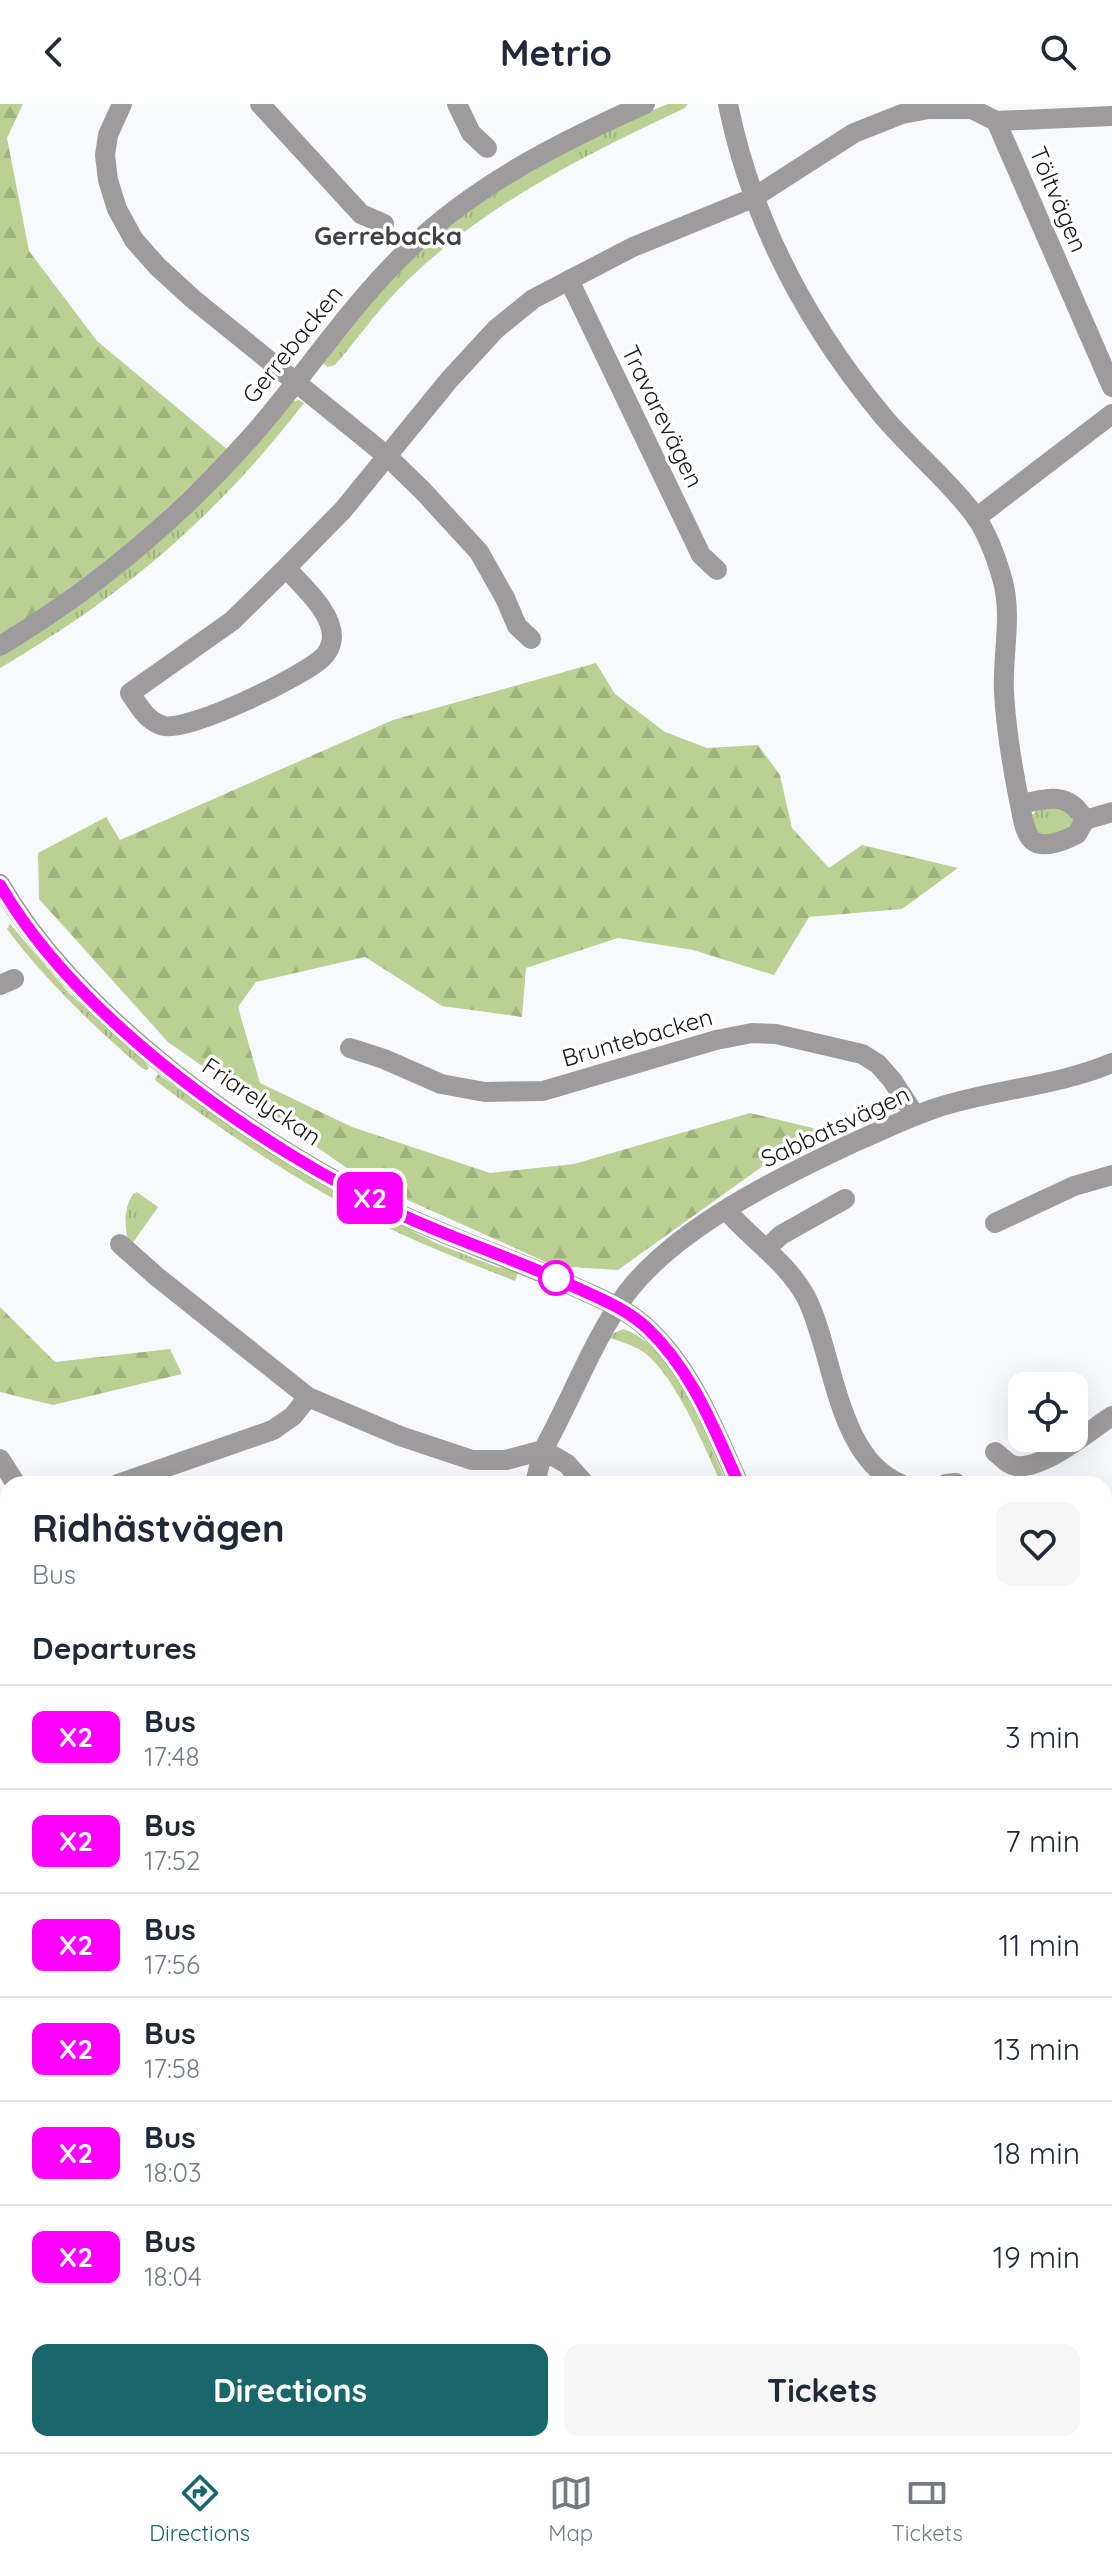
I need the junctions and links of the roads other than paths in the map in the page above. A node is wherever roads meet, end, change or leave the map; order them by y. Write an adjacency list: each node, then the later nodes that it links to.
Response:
1 (122, 104): 12 (street)
2 (260, 104): 10 (street)
3 (457, 104): 8 (street)
4 (645, 104): 12 (street, Gerrebacken)
5 (728, 104): 9 (street)
6 (1112, 116): 7 (street, Töltvägen)
7 (996, 121): 9 (street, Töltvägen); 13 (street, Töltvägen)
8 (487, 148)
9 (753, 198): 11 (street); 16 (street)
10 (384, 224)
11 (569, 280): 15 (street); 18 (street, Travarevägen)
12 (295, 382): 15 (street); 20 (street, Gerrebacken)
13 (1112, 387)
14 (1112, 414): 16 (street)
15 (387, 456): 17 (street); 19 (street)
16 (976, 518): 21 (street)
17 (286, 568): 17 (street)
18 (717, 570)
19 (531, 639)
20 (0, 646)
21 (1020, 804): 23 (street); 23 (street)
22 (1112, 812): 23 (street)
23 (1085, 820)
24 (0, 884): 25 (street, Friarelyckan)
25 (7, 914): 35 (street, Friarelyckan)
26 (350, 1048): 28 (street, Bruntebacken)
27 (1112, 1063): 28 (street, Sabbatsvägen)
28 (915, 1115): 31 (street, Sabbatsvägen)
29 (1112, 1175): 32 (street)
30 (845, 1199): 34 (street)
31 (727, 1211): 34 (street); 35 (street, Sabbatsvägen)
32 (995, 1223)
33 (120, 1244): 36 (street)
34 (766, 1249): 46 (street)
35 (618, 1306): 38 (street, Sabbatsvägen); 45 (street, Friarelyckan)
36 (308, 1397): 38 (street); 42 (street)
37 (1112, 1416): 39 (street)
38 (543, 1450): 43 (street, Sabbatsvägen); 44 (street)
39 (995, 1452)
40 (0, 1459): 41 (street)
41 (11, 1476)
42 (141, 1476)
43 (537, 1476)
44 (578, 1476)
45 (735, 1476)
46 (887, 1476)

